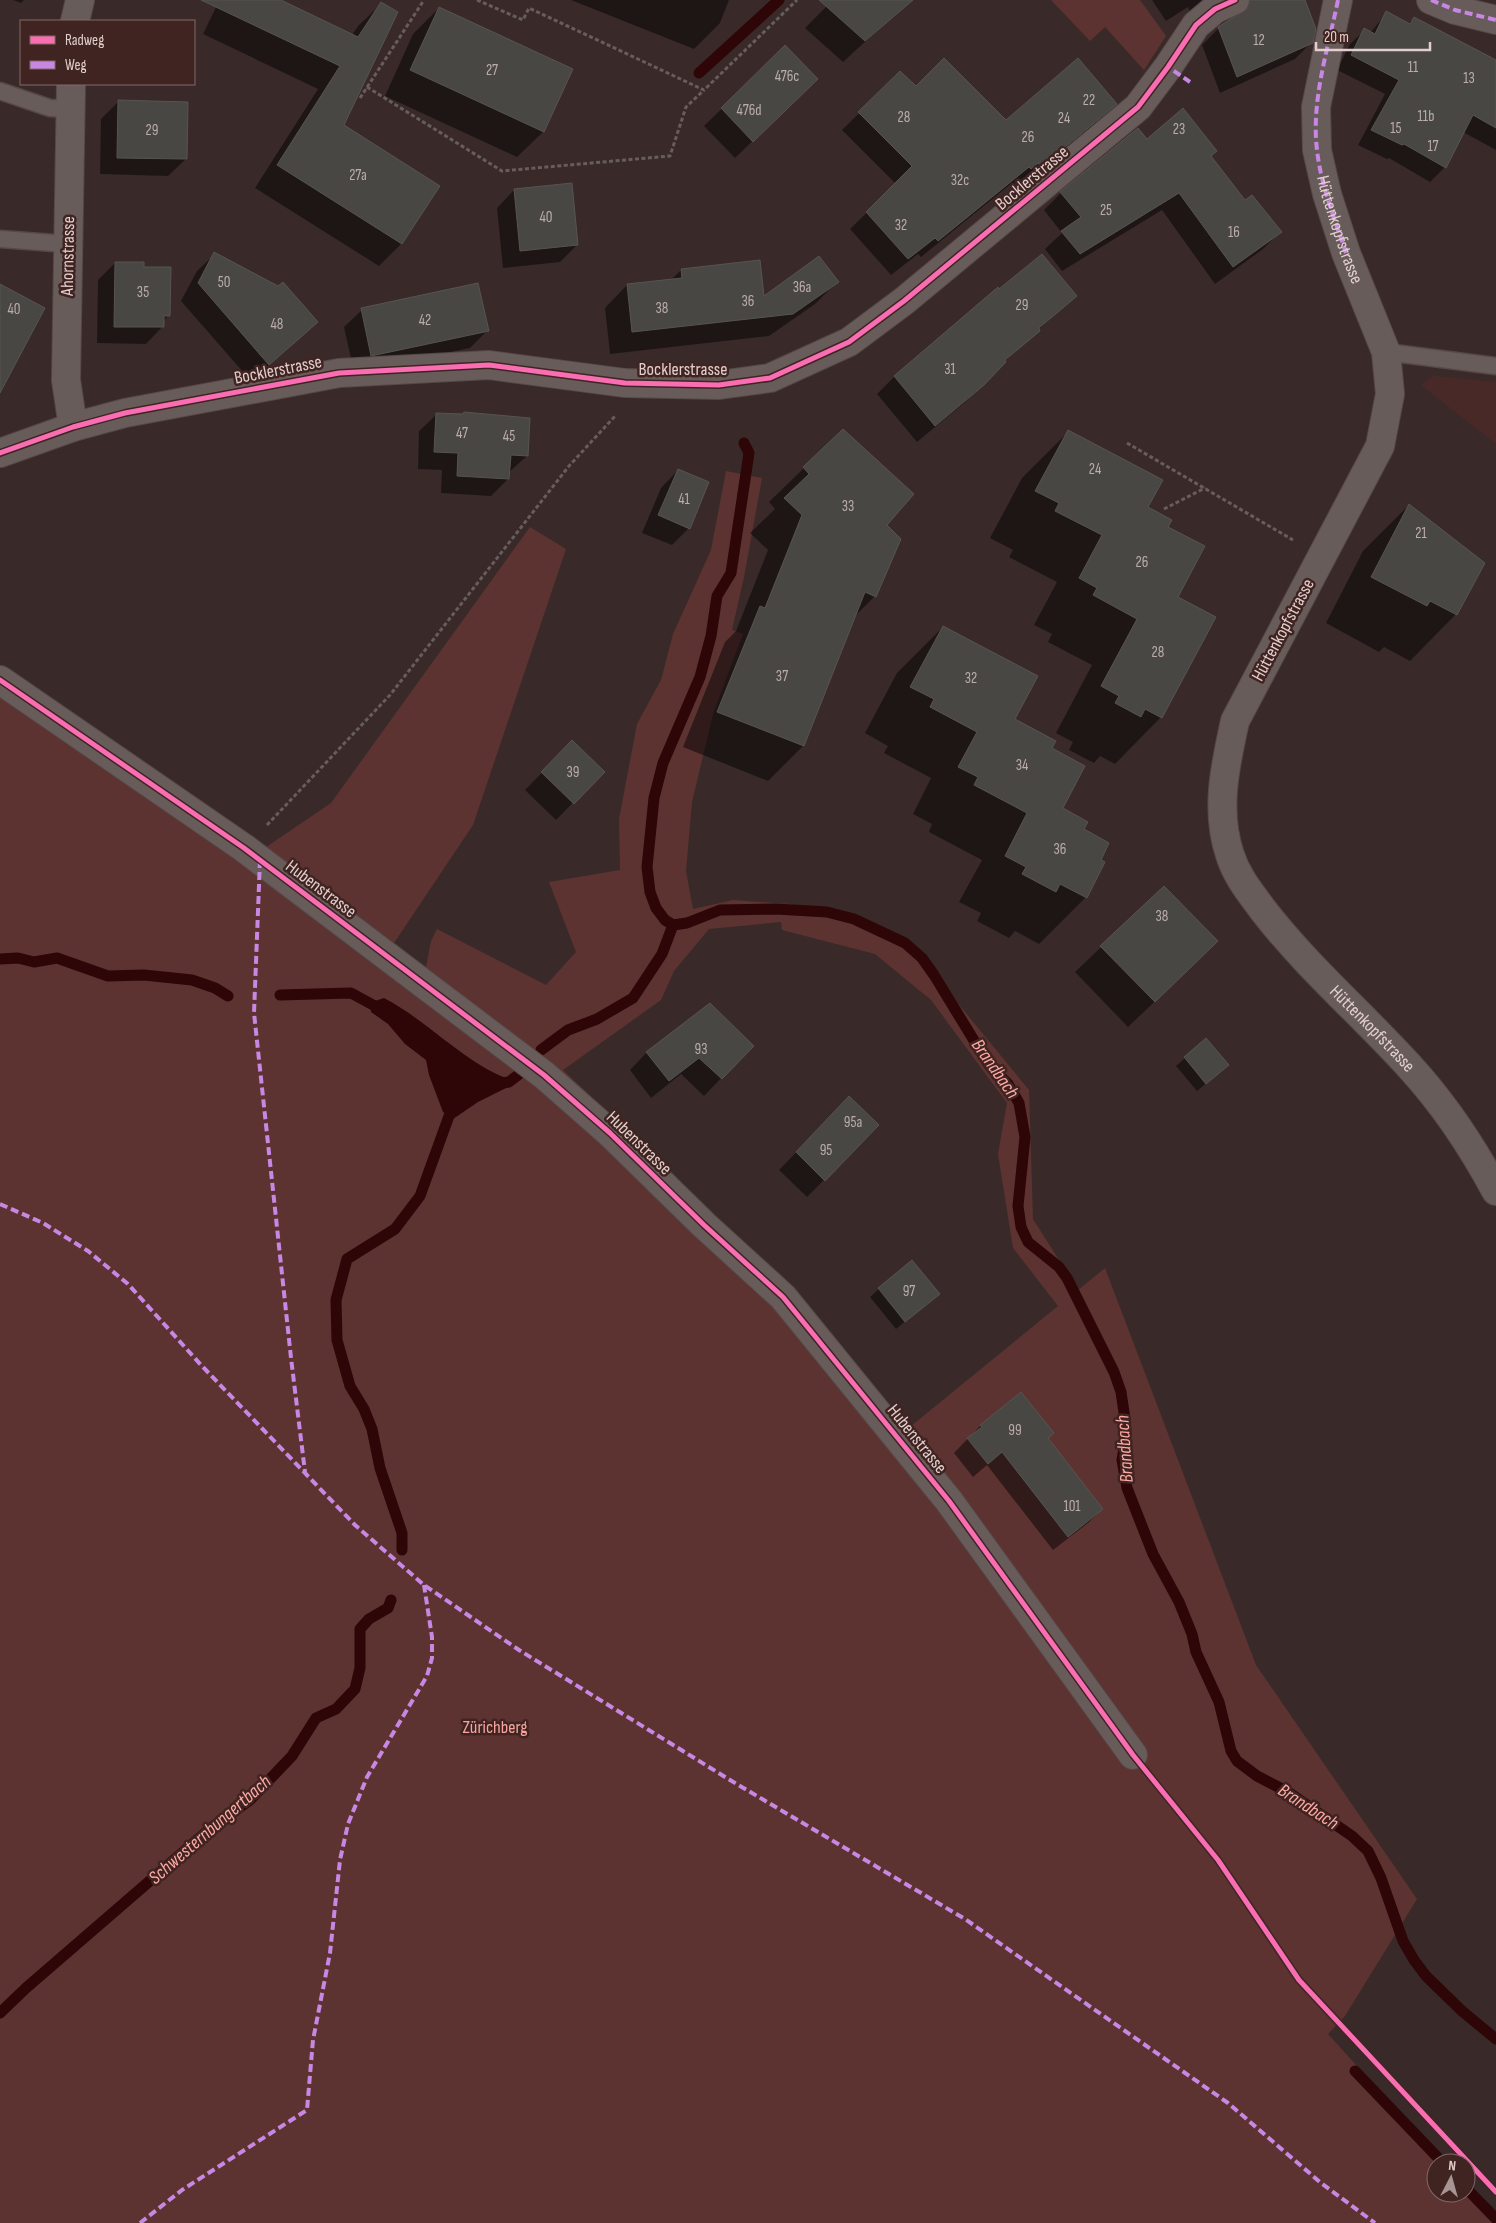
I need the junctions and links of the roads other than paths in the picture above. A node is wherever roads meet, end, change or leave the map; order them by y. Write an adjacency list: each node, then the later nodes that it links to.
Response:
1 (80, 0): 5 (street)
2 (1235, 0): 13 (street, Bocklerstrasse)
3 (1338, 0): 11 (street, Hüttenkopfstrasse)
4 (1431, 0): 6 (street)
5 (75, 20)
6 (1496, 20)
7 (0, 91): 8 (lane)
8 (71, 97): 10 (street, Ahornstrasse)
9 (0, 239): 10 (lane)
10 (67, 244): 13 (street, Ahornstrasse)
11 (1386, 352): 12 (lane); 16 (street, Hüttenkopfstrasse)
12 (1496, 366)
13 (73, 427): 14 (street, Bocklerstrasse)
14 (0, 453)
15 (0, 680): 17 (street, Hubenstrasse)
16 (1496, 1191)
17 (1134, 1755)

